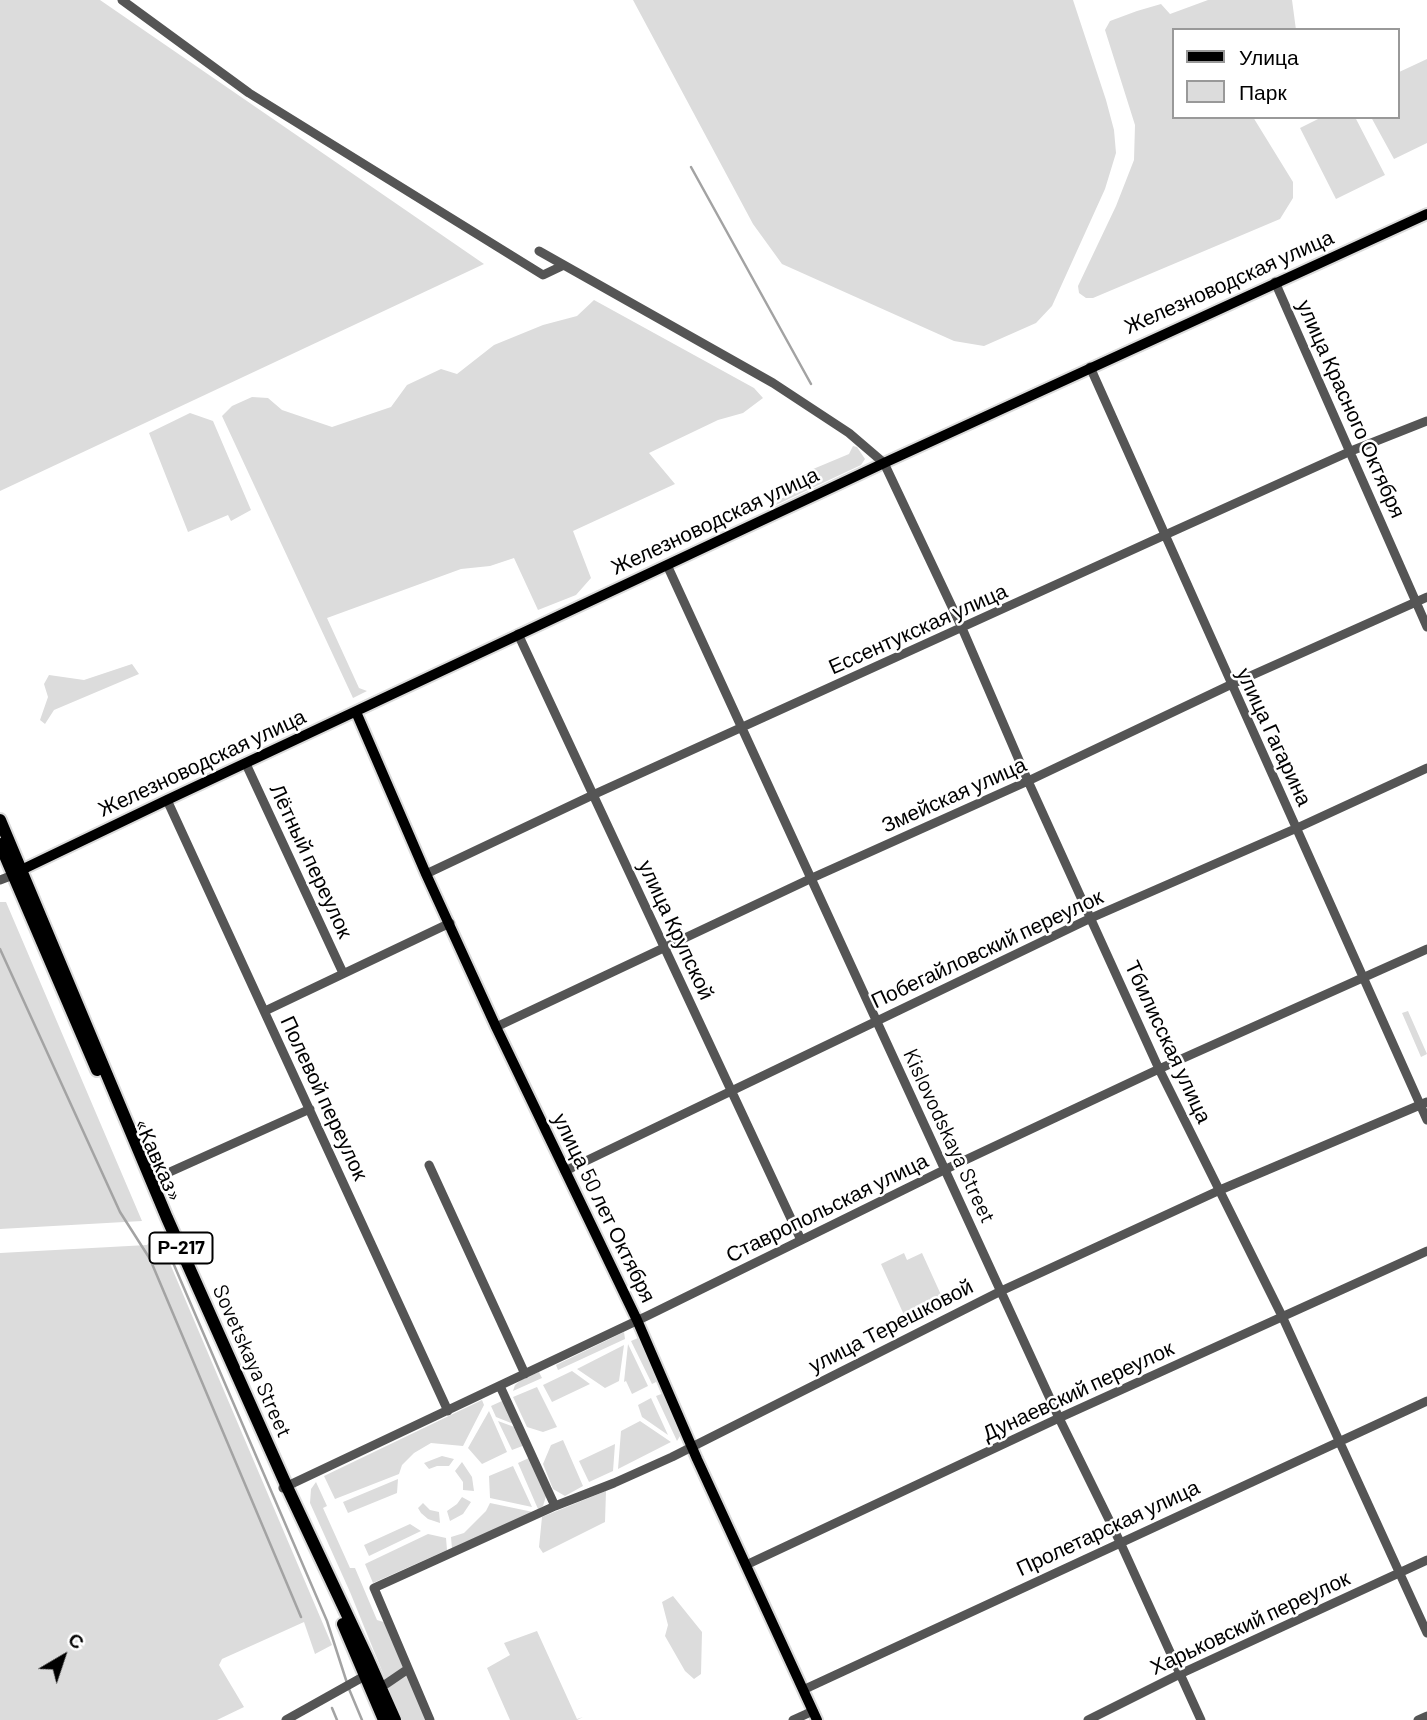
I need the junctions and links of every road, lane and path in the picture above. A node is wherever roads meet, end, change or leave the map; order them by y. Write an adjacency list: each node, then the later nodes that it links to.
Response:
1 (122, 0): 4 (street)
2 (1427, 214): 5 (main road, Железноводская улица)
3 (540, 251): 4 (street)
4 (564, 265): 9 (street)
5 (1276, 282): 6 (main road, Железноводская улица); 8 (street, улица Красного Октября)
6 (1090, 367): 9 (main road, Железноводская улица); 10 (street, улица Гагарина)
7 (1427, 421): 8 (street, Ессентукская улица)
8 (1352, 451): 10 (street, Ессентукская улица); 13 (street, улица Красного Октября)
9 (884, 463): 11 (main road, Железноводская улица); 15 (street, Тбилисская улица)
10 (1166, 535): 15 (street, Ессентукская улица); 17 (street, улица Гагарина)
11 (667, 565): 16 (main road, Железноводская улица); 19 (street, Kislovodskaya Street)
12 (1427, 597): 13 (street, Змейская улица)
13 (1416, 601): 14 (street, улица Красного Октября); 17 (street, Змейская улица)
14 (1427, 627)
15 (962, 628): 19 (street, Ессентукская улица); 22 (street, Тбилисская улица)
16 (519, 634): 18 (main road, Железноводская улица); 23 (street, улица Крупской)
17 (1230, 685): 22 (street, Змейская улица); 26 (street, улица Гагарина)
18 (356, 712): 20 (main road, Железноводская улица); 29 (main road, улица 50 лет Октября)
19 (741, 728): 23 (street, Ессентукская улица); 30 (street, Kislovodskaya Street)
20 (246, 764): 24 (main road, Железноводская улица); 36 (street, Лётный переулок)
21 (1427, 768): 26 (street, Побегайловский переулок)
22 (1028, 781): 30 (street, Змейская улица); 32 (street, Тбилисская улица)
23 (595, 794): 29 (street, Ессентукская улица); 34 (street, улица Крупской)
24 (167, 800): 28 (main road, Железноводская улица); 38 (street, Полевой переулок)
25 (0, 820): 28 (highway, Sovetskaya Street / Р-217)
26 (1297, 828): 32 (street, Побегайловский переулок); 37 (street, улица Гагарина)
27 (0, 844): 28 (highway, «Кавказ» / Р-217)
28 (18, 872): 31 (street); 49 (highway, Sovetskaya Street / Р-217); 63 (highway, «Кавказ» / Р-217)
29 (426, 874): 33 (main road, улица 50 лет Октября)
30 (812, 877): 34 (street, Змейская улица); 39 (street, Kislovodskaya Street)
31 (0, 880)
32 (1091, 918): 39 (street, Побегайловский переулок); 41 (street, Тбилисская улица)
33 (450, 923): 36 (street); 40 (main road, улица 50 лет Октября)
34 (664, 947): 40 (street, Змейская улица); 42 (street, улица Крупской)
35 (1427, 949): 37 (street, Ставропольская улица)
36 (343, 973): 38 (street)
37 (1362, 979): 41 (street, Ставропольская улица); 43 (street, улица Гагарина)
38 (265, 1011): 44 (street, Полевой переулок)
39 (877, 1021): 42 (street, Побегайловский переулок); 47 (street, Kislovodskaya Street)
40 (496, 1027): 48 (main road, улица 50 лет Октября)
41 (1159, 1069): 47 (street, Ставропольская улица); 50 (street, Тбилисская улица)
42 (732, 1091): 48 (street, Побегайловский переулок); 51 (street, улица Крупской)
43 (1424, 1103): 45 (street, улица Гагарина); 50 (street, улица Терешковой)
44 (310, 1109): 49 (street); 59 (street, Полевой переулок)
45 (1427, 1120)
46 (429, 1165): 56 (street)
47 (944, 1170): 51 (street, Ставропольская улица); 53 (street, Kislovodskaya Street)
48 (565, 1171): 55 (main road, улица 50 лет Октября)
49 (152, 1180): 63 (highway, Sovetskaya Street / Р-217)
50 (1220, 1190): 53 (street, улица Терешковой); 54 (street, Тбилисская улица)
51 (801, 1240): 55 (street, Ставропольская улица)
52 (1427, 1251): 54 (street, Дунаевский переулок)
53 (1001, 1291): 60 (street, Kislovodskaya Street); 62 (street, улица Терешковой)
54 (1282, 1317): 60 (street, Дунаевский переулок); 61 (street, Тбилисская улица)
55 (637, 1320): 56 (street, Ставропольская улица); 62 (main road, улица 50 лет Октября)
56 (525, 1374): 57 (street, Ставропольская улица)
57 (500, 1386): 59 (street, Ставропольская улица); 64 (street)
58 (1427, 1402): 61 (street, Пролетарская улица)
59 (449, 1410): 63 (street, Ставропольская улица)
60 (1059, 1418): 65 (street, Kislovodskaya Street); 67 (street, Дунаевский переулок)
61 (1338, 1441): 65 (street, Пролетарская улица); 68 (street, Тбилисская улица)
62 (691, 1445): 64 (street, улица Терешковой); 67 (main road, улица 50 лет Октября)
63 (285, 1488): 71 (highway, Sovetskaya Street / Р-217)
64 (555, 1506): 70 (street, улица Терешковой)
65 (1120, 1542): 72 (street, Kislovodskaya Street); 74 (street, Пролетарская улица)
66 (1427, 1560): 68 (street, Харьковский переулок)
67 (746, 1565): 74 (main road, улица 50 лет Октября)
68 (1400, 1573): 69 (street, Тбилисская улица); 72 (street, Харьковский переулок)
69 (1427, 1633)
70 (408, 1669): 73 (street); 80 (street)
71 (369, 1674): 77 (street); 78 (highway, Р-217); 79 (highway, Sovetskaya Street / Р-217)
72 (1180, 1674): 82 (street, Харьковский переулок); 83 (street, Kislovodskaya Street)
73 (386, 1684)
74 (804, 1689): 75 (main road, улица 50 лет Октября)
75 (815, 1715): 81 (street)
76 (1427, 1716): 84 (street)
77 (286, 1720)
78 (384, 1720)
79 (395, 1720)
80 (430, 1720)
81 (793, 1720)
82 (1088, 1720)
83 (1201, 1720)
84 (1418, 1720)

